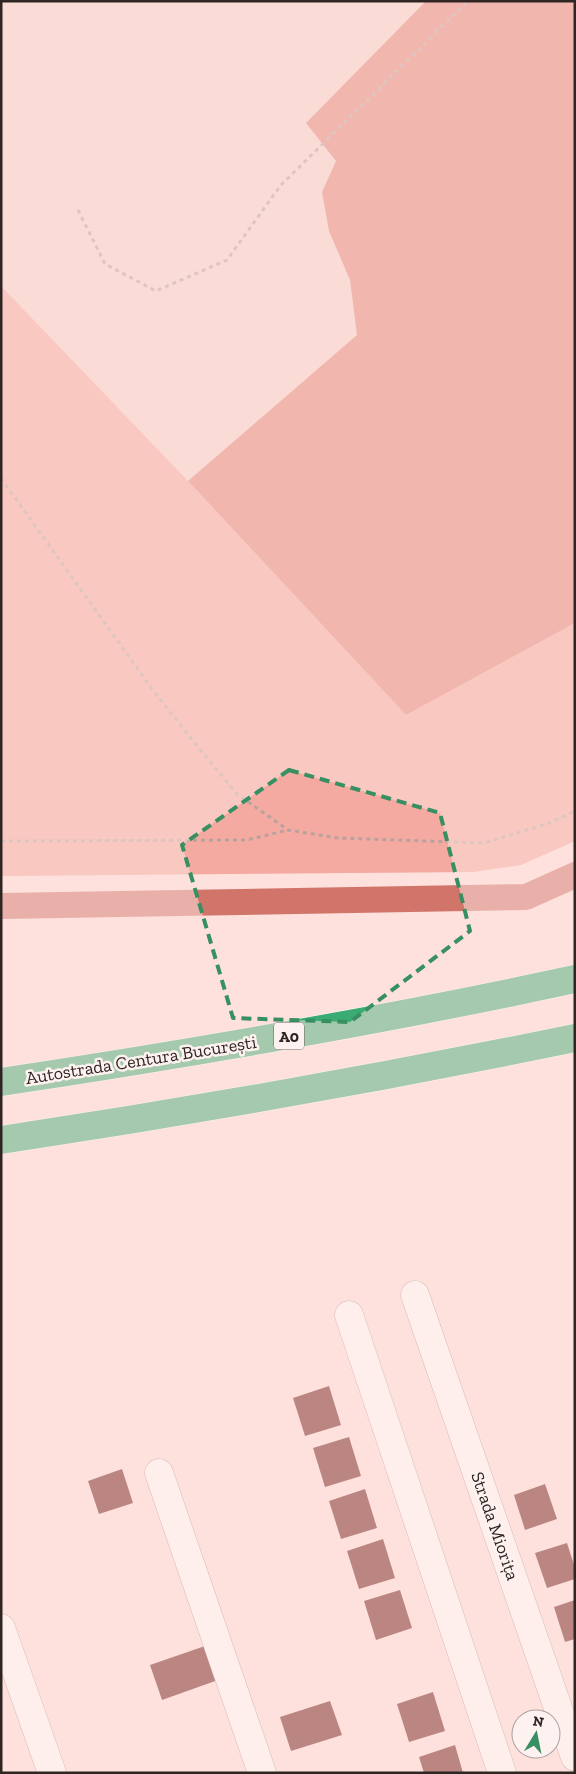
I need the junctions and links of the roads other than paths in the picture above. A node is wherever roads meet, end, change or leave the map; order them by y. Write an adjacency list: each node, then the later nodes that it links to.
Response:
1 (575, 979): 3 (highway, Autostrada Centura București / A0)
2 (575, 1038): 4 (highway)
3 (1, 1082)
4 (1, 1140)
5 (414, 1295): 9 (street, Strada Miorița)
6 (349, 1314): 12 (street)
7 (159, 1472): 11 (street)
8 (1, 1628): 10 (street)
9 (575, 1758)
10 (52, 1773)
11 (262, 1773)
12 (502, 1773)

